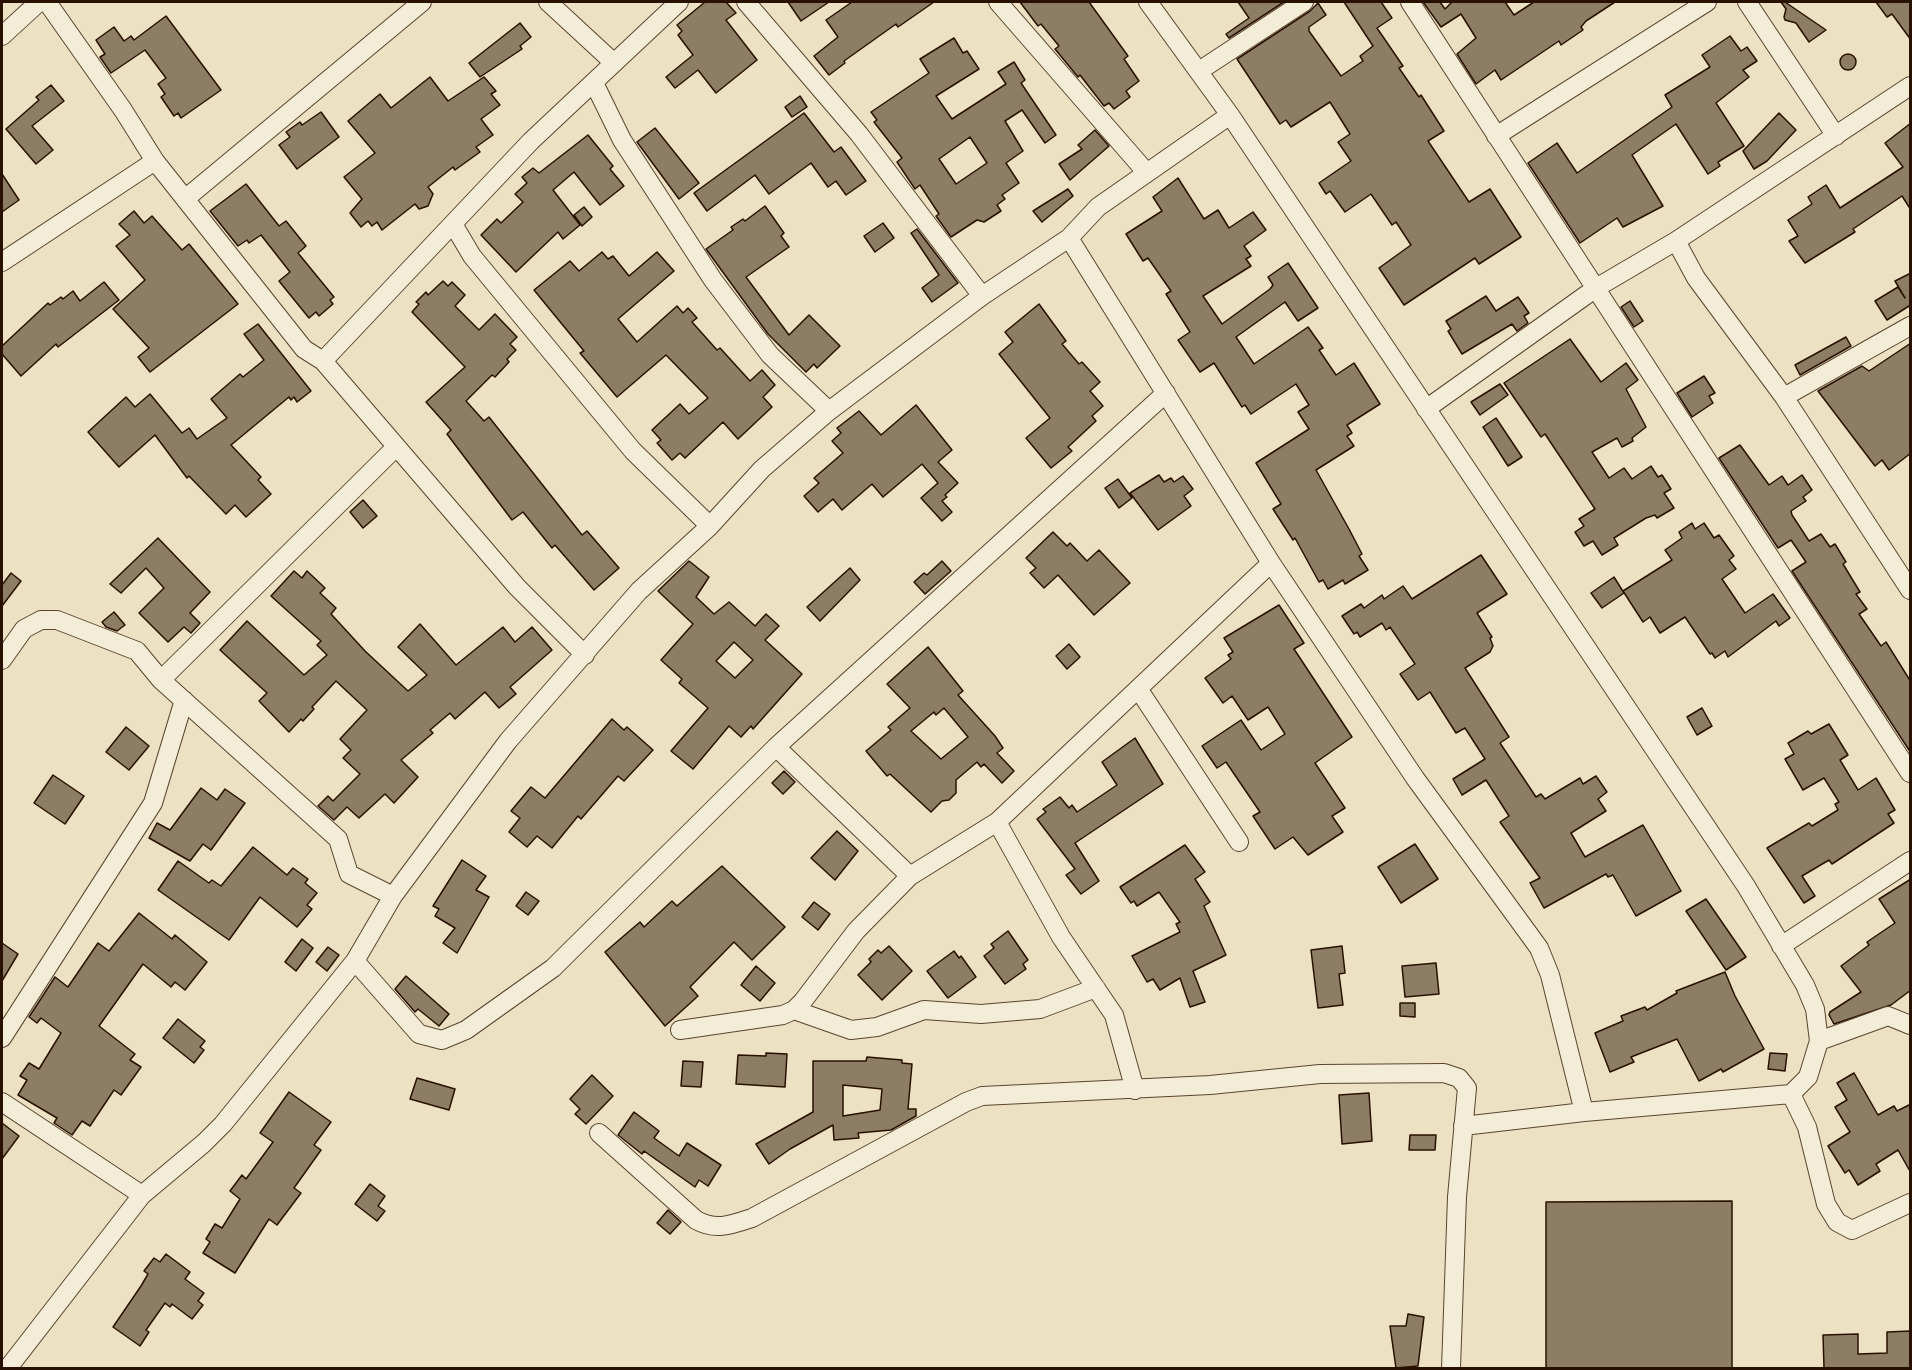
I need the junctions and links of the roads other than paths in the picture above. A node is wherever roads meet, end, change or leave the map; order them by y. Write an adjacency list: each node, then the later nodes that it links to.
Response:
1 (39, 2): 13 (street)
2 (47, 2): 21 (street)
3 (422, 2): 23 (street)
4 (548, 2): 14 (street)
5 (679, 2): 14 (street)
6 (746, 2): 29 (street)
7 (998, 2): 22 (street)
8 (1148, 2): 15 (street)
9 (1304, 2): 15 (street)
10 (1410, 2): 19 (street)
11 (1707, 2): 19 (street)
12 (1747, 2): 20 (street)
13 (2, 36)
14 (613, 62): 16 (street)
15 (1199, 71): 18 (street)
16 (594, 83): 24 (street); 35 (street)
17 (1911, 86): 20 (street)
18 (1230, 115): 22 (street); 34 (street)
19 (1496, 136): 28 (street)
20 (1836, 136): 26 (street)
21 (155, 161): 23 (street); 27 (street)
22 (1148, 173): 25 (street)
23 (185, 199): 31 (street)
24 (453, 224): 31 (street); 37 (street)
25 (1069, 238): 29 (street); 32 (street)
26 (1676, 241): 28 (street); 33 (street)
27 (2, 262)
28 (1596, 288): 34 (street); 46 (street)
29 (982, 296): 35 (street)
30 (1911, 326): 33 (street)
31 (323, 361): 36 (street)
32 (1166, 393): 38 (street); 45 (street)
33 (1784, 397): 39 (street)
34 (1426, 409): 52 (street)
35 (829, 411): 37 (street)
36 (396, 447): 40 (street); 42 (street)
37 (710, 526): 40 (street)
38 (1271, 563): 43 (street); 63 (street)
39 (1911, 590)
40 (585, 655): 51 (street)
41 (2, 660): 42 (street)
42 (161, 680): 44 (street)
43 (1139, 690): 47 (street); 48 (street)
44 (184, 700): 51 (street); 58 (street)
45 (776, 747): 50 (street); 53 (street)
46 (1911, 773)
47 (997, 822): 50 (street); 54 (street)
48 (1239, 842)
49 (1911, 861): 52 (street)
50 (910, 876): 55 (street)
51 (393, 896): 53 (street)
52 (1781, 946): 59 (street)
53 (355, 961): 66 (street)
54 (1096, 988): 55 (street); 60 (street)
55 (794, 1010): 57 (street)
56 (1911, 1025): 59 (street)
57 (680, 1030)
58 (2, 1038)
59 (1819, 1041): 61 (street)
60 (1135, 1090): 64 (street); 65 (street)
61 (1791, 1094): 63 (street); 67 (street)
62 (2, 1102): 66 (street)
63 (1584, 1112): 64 (street)
64 (1462, 1125): 69 (street)
65 (599, 1133)
66 (142, 1196): 68 (street)
67 (1911, 1203)
68 (8, 1368)
69 (1451, 1368)

